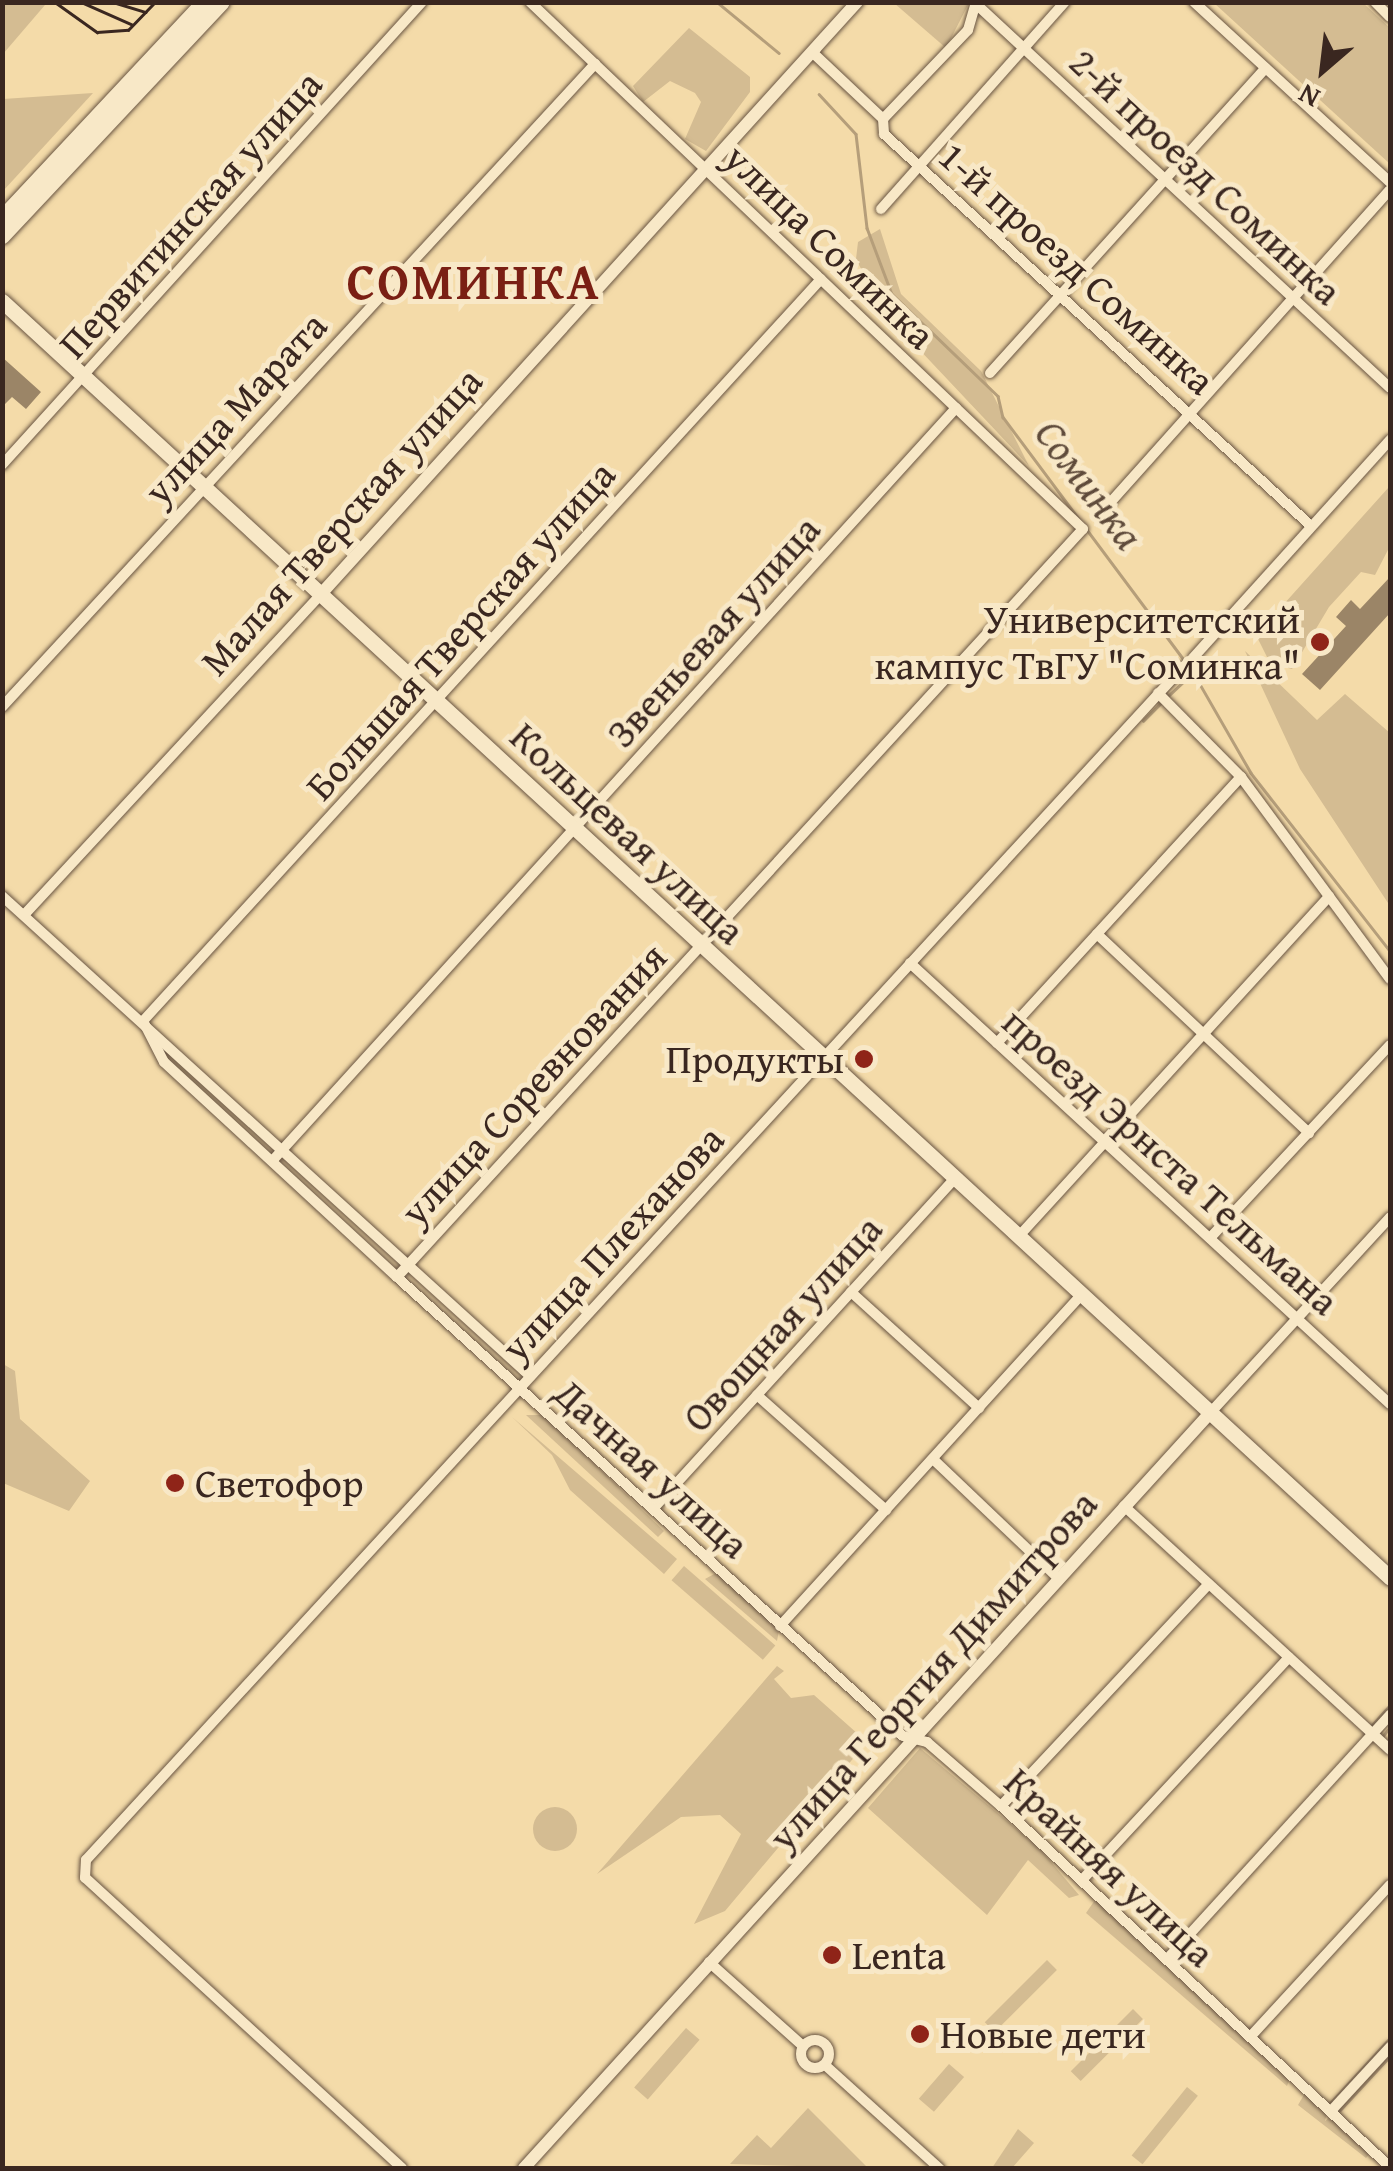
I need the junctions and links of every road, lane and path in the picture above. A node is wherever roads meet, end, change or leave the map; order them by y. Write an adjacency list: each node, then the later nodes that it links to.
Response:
1 (203, 2): 20 (main road)
2 (222, 2): 21 (main road)
3 (422, 2): 27 (street, Первитинская улица)
4 (530, 2): 11 (street, улица Соминка)
5 (857, 2): 10 (street, Малая Тверская улица)
6 (1065, 2): 9 (street)
7 (1194, 2): 12 (street)
8 (976, 3): 9 (street, 2-й проезд Соминка); 13 (street)
9 (1024, 49): 14 (street); 16 (street, 2-й проезд Соминка)
10 (812, 52): 13 (street, 1-й проезд Соминка); 15 (street, Малая Тверская улица)
11 (595, 64): 15 (street, улица Соминка); 33 (street, улица Марата)
12 (1266, 68): 16 (street); 17 (street)
13 (883, 120): 14 (street, 1-й проезд Соминка)
14 (920, 166): 19 (street); 23 (street, 1-й проезд Соминка)
15 (704, 168): 22 (street, улица Соминка); 37 (street, Малая Тверская улица)
16 (1166, 178): 23 (street); 24 (street, 2-й проезд Соминка)
17 (1390, 182)
18 (1390, 190): 24 (street)
19 (881, 209)
20 (2, 217)
21 (2, 236)
22 (821, 280): 29 (street, улица Соминка); 39 (street, Большая Тверская улица)
23 (1064, 291): 26 (street); 30 (street, 1-й проезд Соминка)
24 (1294, 298): 28 (street, 2-й проезд Соминка); 30 (street)
25 (2, 301): 27 (main road, Кольцевая улица)
26 (990, 373)
27 (84, 376): 32 (street, Первитинская улица); 33 (main road, Кольцевая улица)
28 (1390, 388)
29 (956, 408): 36 (street, улица Соминка); 42 (street, Звеньевая улица)
30 (1191, 412): 34 (street); 35 (street, 1-й проезд Соминка)
31 (1390, 440): 35 (street, улица Плеханова)
32 (2, 465)
33 (204, 485): 37 (main road, Кольцевая улица); 40 (street, улица Марата)
34 (1109, 504)
35 (1310, 525): 38 (street, улица Плеханова)
36 (1079, 534): 47 (street, улица Соревнования)
37 (321, 594): 39 (main road, Кольцевая улица); 45 (street, Малая Тверская улица)
38 (1158, 693): 41 (street); 48 (street, улица Плеханова)
39 (436, 701): 42 (main road, Кольцевая улица); 50 (street, Большая Тверская улица)
40 (2, 707)
41 (1241, 777): 44 (street); 46 (street)
42 (576, 827): 47 (main road, Кольцевая улица); 57 (street, Звеньевая улица)
43 (2, 896): 45 (street, Дачная улица)
44 (1329, 896): 49 (street); 51 (street)
45 (24, 915): 50 (street, Дачная улица)
46 (1097, 934): 51 (street); 52 (street)
47 (702, 945): 54 (main road, Кольцевая улица); 63 (street, улица Соревнования)
48 (910, 963): 52 (street, проезд Эрнста Тельмана); 54 (street, улица Плеханова)
49 (1390, 978)
50 (143, 1020): 57 (street, Дачная улица); 58 (street, Дачная улица)
51 (1203, 1034): 55 (street); 56 (street)
52 (997, 1043): 56 (street, проезд Эрнста Тельмана)
53 (1390, 1046): 55 (street)
54 (824, 1057): 59 (main road, Кольцевая улица); 68 (street, улица Плеханова)
55 (1309, 1132): 62 (street)
56 (1104, 1142): 61 (street); 62 (street, проезд Эрнста Тельмана)
57 (283, 1149): 58 (street, Звеньевая улица); 63 (street, Дачная улица)
58 (273, 1160): 64 (street, Дачная улица)
59 (955, 1178): 61 (main road, Кольцевая улица); 65 (street, Овощная улица)
60 (1390, 1217): 67 (street, улица Георгия Димитрова)
61 (1020, 1236): 66 (main road, Кольцевая улица)
62 (1210, 1238): 67 (street, проезд Эрнста Тельмана)
63 (409, 1264): 64 (street, улица Соревнования); 68 (street, Дачная улица)
64 (398, 1277): 69 (street, Дачная улица)
65 (851, 1292): 70 (street, Овощная улица); 72 (street)
66 (1082, 1294): 72 (street); 73 (main road, Кольцевая улица)
67 (1298, 1318): 71 (street, проезд Эрнста Тельмана); 73 (street, улица Георгия Димитрова)
68 (530, 1376): 69 (street, улица Плеханова)
69 (520, 1388): 76 (street, Дачная улица); 98 (street, улица Плеханова)
70 (757, 1395): 76 (street, Овощная улица); 77 (street)
71 (1388, 1396)
72 (979, 1408): 74 (street)
73 (1211, 1412): 75 (street, улица Георгия Димитрова); 79 (main road, Кольцевая улица)
74 (932, 1459): 77 (street); 78 (street)
75 (1124, 1506): 78 (street, улица Георгия Димитрова); 80 (street)
76 (653, 1509): 81 (street, Дачная улица)
77 (886, 1510): 81 (street)
78 (1058, 1578): 85 (street, улица Георгия Димитрова)
79 (1390, 1578)
80 (1210, 1584): 82 (street); 87 (street)
81 (780, 1626): 85 (street, Крайняя улица)
82 (1288, 1657): 84 (street); 88 (street)
83 (1390, 1715): 84 (street)
84 (1372, 1734): 86 (street); 90 (street)
85 (916, 1738): 87 (street, Крайняя улица); 91 (street, улица Георгия Димитрова)
86 (1390, 1750)
87 (1002, 1806): 88 (street, Крайняя улица)
88 (1082, 1880): 90 (street, Крайняя улица)
89 (1390, 1885): 92 (street)
90 (1167, 1960): 92 (street, Крайняя улица)
91 (709, 1962): 93 (street); 99 (street, улица Георгия Димитрова)
92 (1251, 2036): 96 (street, Крайняя улица)
93 (803, 2046): 95 (street); 95 (street)
94 (1390, 2047): 96 (street)
95 (825, 2065): 100 (street)
96 (1330, 2111): 97 (street, Крайняя улица)
97 (1390, 2167)
98 (402, 2168)
99 (524, 2168)
100 (939, 2168)

